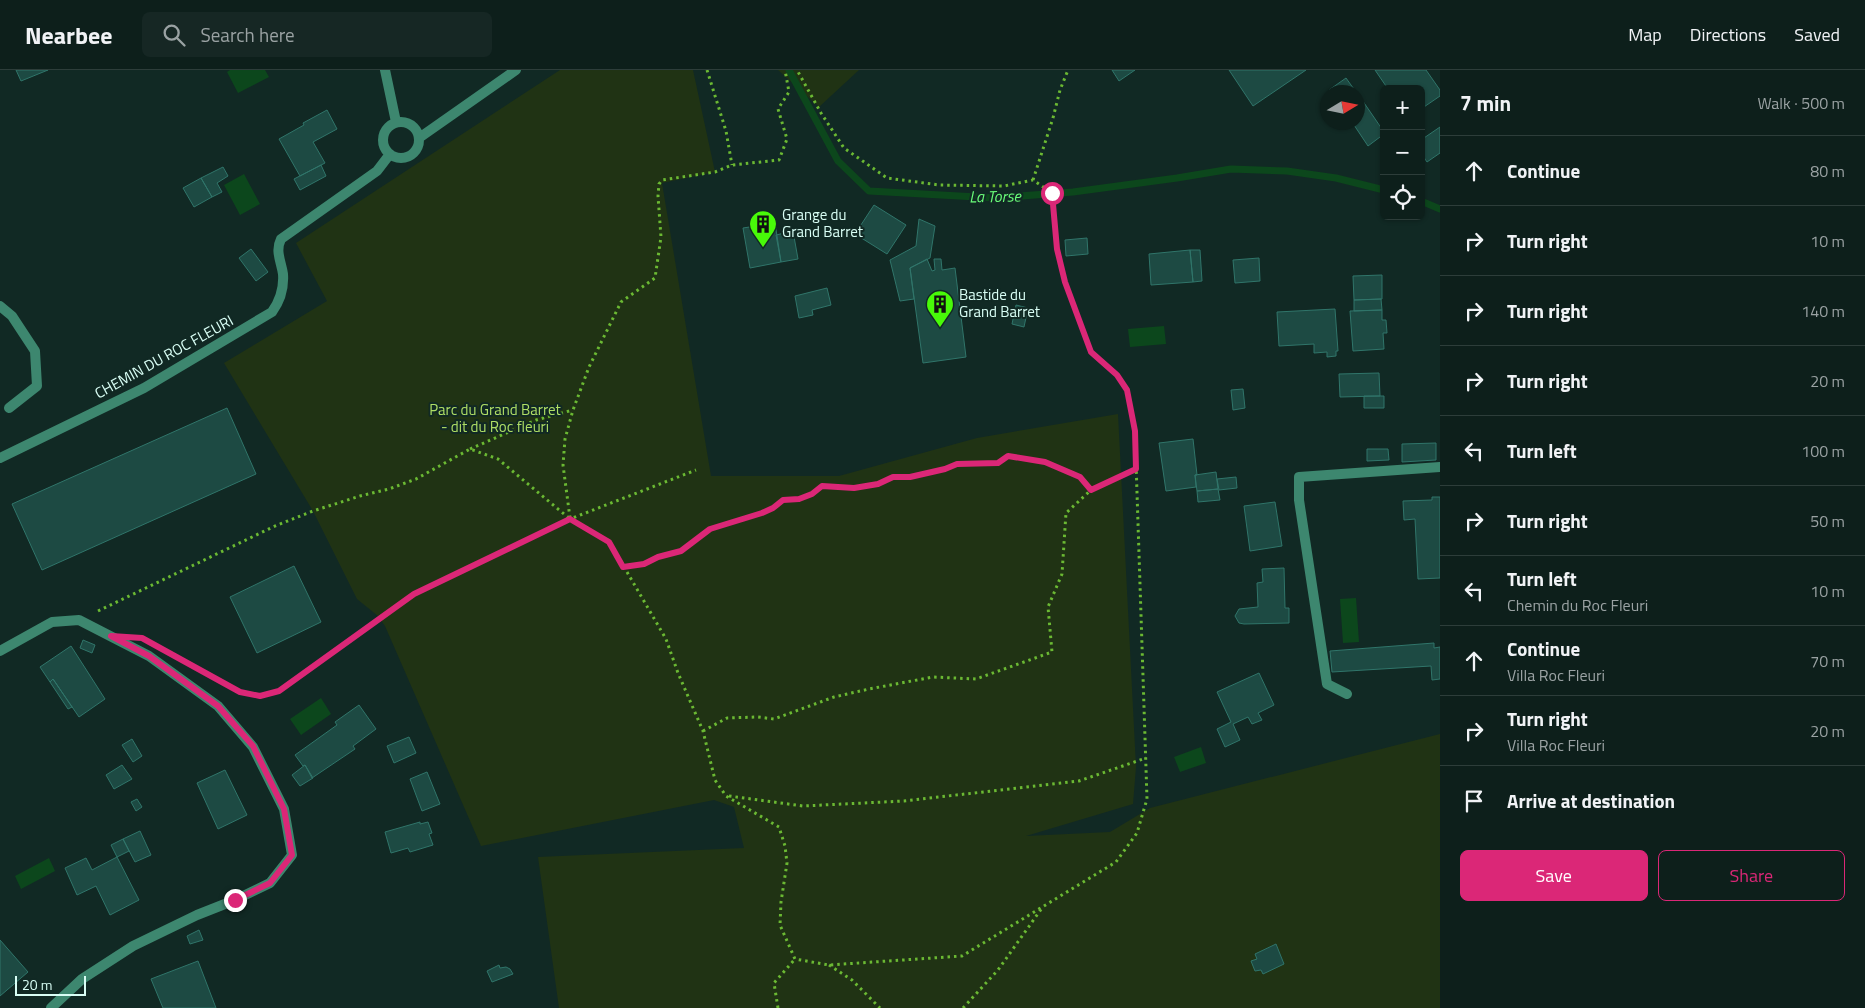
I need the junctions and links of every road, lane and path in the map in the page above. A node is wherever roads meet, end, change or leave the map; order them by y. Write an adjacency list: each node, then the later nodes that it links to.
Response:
1 (385, 70): 7 (street)
2 (516, 70): 8 (street)
3 (707, 70): 10 (path)
4 (785, 70): 10 (path)
5 (797, 70): 11 (path)
6 (1068, 70): 11 (path)
7 (396, 122): 8 (street); 9 (street)
8 (419, 138): 9 (street)
9 (390, 154): 16 (street, CHEMIN DU ROC FLEURI)
10 (732, 165): 14 (path)
11 (1033, 180): 18 (path)
12 (0, 306): 13 (street)
13 (9, 408)
14 (573, 410): 15 (path); 21 (path)
15 (470, 449): 21 (path); 23 (path)
16 (0, 458)
17 (1440, 467): 26 (street)
18 (1136, 469): 20 (path); 28 (path)
19 (696, 470): 21 (path)
20 (1091, 490): 22 (path); 27 (path)
21 (570, 519): 22 (path); 25 (path)
22 (623, 567): 27 (path)
23 (80, 620): 24 (street); 33 (street)
24 (0, 651)
25 (196, 668)
26 (1347, 694)
27 (703, 731): 29 (path)
28 (1146, 758): 29 (path); 30 (path)
29 (726, 796): 31 (path)
30 (1044, 906): 32 (path); 36 (path)
31 (795, 959): 32 (path); 34 (path)
32 (829, 965): 35 (path)
33 (51, 1008)
34 (778, 1008)
35 (880, 1008)
36 (963, 1008)

